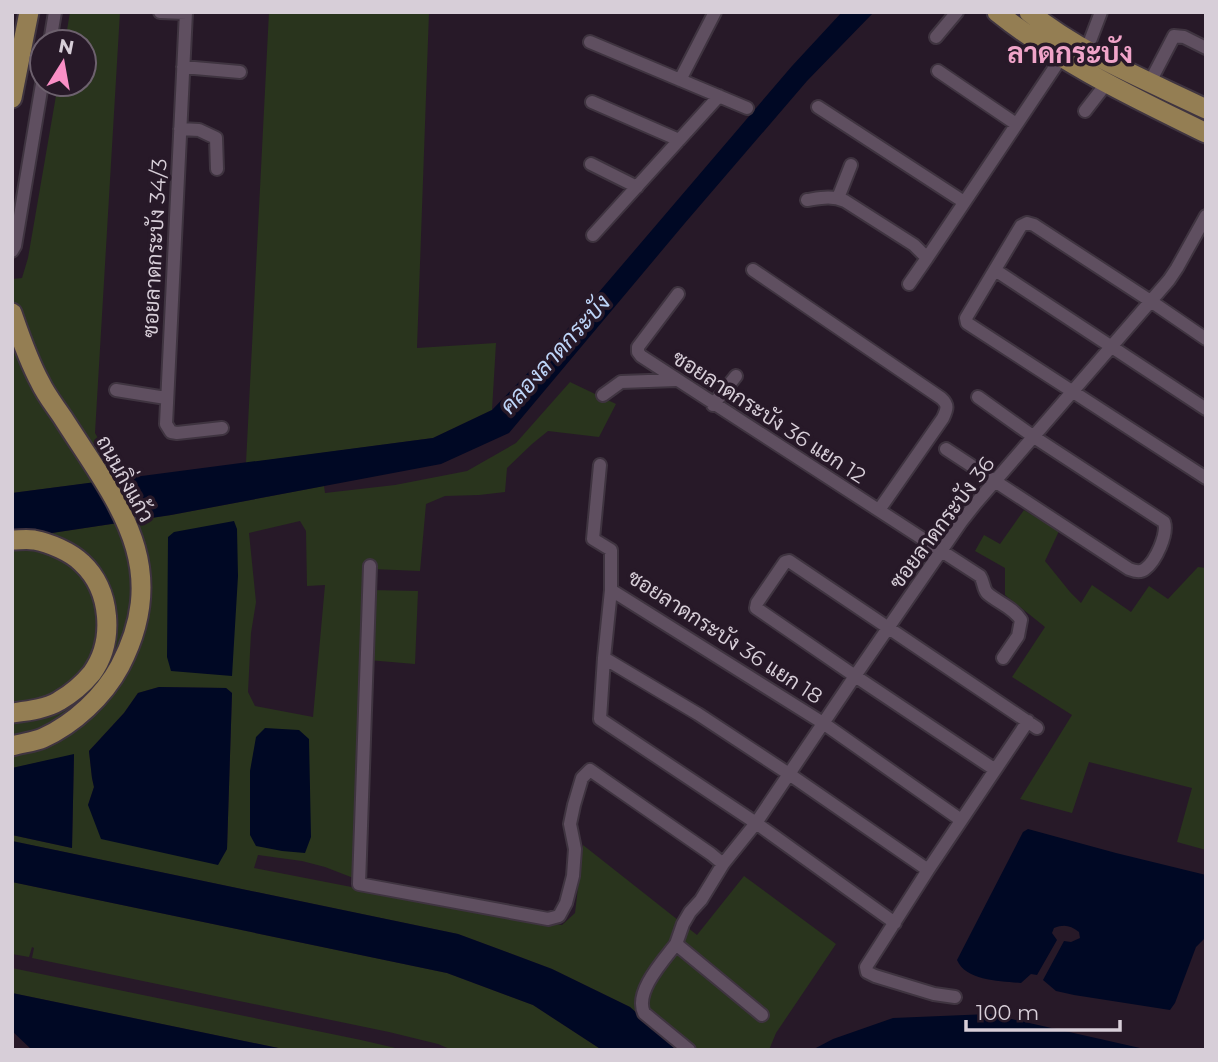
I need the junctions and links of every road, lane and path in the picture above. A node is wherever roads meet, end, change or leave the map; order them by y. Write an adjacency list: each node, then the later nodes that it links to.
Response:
1 (29, 12): 21 (main road)
2 (160, 12): 3 (street)
3 (186, 12): 14 (street, ซอยลาดกระบัง 34/3)
4 (715, 12): 17 (street)
5 (957, 12): 9 (street)
6 (997, 12): 13 (main road)
7 (1029, 12): 12 (main road)
8 (1101, 12): 12 (street)
9 (936, 37)
10 (590, 42): 17 (street)
11 (1206, 48): 18 (street)
12 (1087, 49): 18 (main road)
13 (1061, 58): 19 (main road); 28 (street)
14 (183, 67): 16 (street); 29 (street, ซอยลาดกระบัง 34/3)
15 (938, 71): 28 (street)
16 (240, 72)
17 (680, 80): 20 (street)
18 (1150, 82): 26 (main road)
19 (1106, 84): 27 (street); 30 (main road)
20 (719, 96): 25 (street); 31 (street)
21 (12, 97)
22 (40, 98): 41 (street)
23 (592, 102): 31 (street)
24 (818, 107): 38 (street)
25 (747, 108)
26 (1206, 109)
27 (1085, 111)
28 (1016, 124): 38 (street)
29 (180, 129): 34 (street); 57 (street, ซอยลาดกระบัง 34/3)
30 (1206, 133)
31 (679, 140): 35 (street)
32 (591, 164): 35 (street)
33 (851, 166): 36 (street)
34 (217, 169)
35 (637, 187): 40 (street)
36 (838, 198): 37 (street); 42 (street)
37 (807, 200)
38 (964, 202): 42 (street)
39 (1206, 216): 47 (street, ซอยลาดกระบัง 36)
40 (593, 235)
41 (12, 251)
42 (927, 258): 45 (street)
43 (753, 270): 66 (street)
44 (995, 270): 47 (street); 50 (street); 54 (street)
45 (909, 284)
46 (678, 294): 52 (street, ซอยลาดกระบัง 36 แยก 12)
47 (1152, 302): 49 (street); 50 (street, ซอยลาดกระบัง 36)
48 (12, 313): 77 (main road, ถนนกิ่งแก้ว)
49 (1206, 339)
50 (1111, 347): 54 (street, ซอยลาดกระบัง 36); 59 (street)
51 (736, 376): 58 (street)
52 (677, 380): 55 (street); 58 (street, ซอยลาดกระบัง 36 แยก 12)
53 (117, 390): 57 (street)
54 (1073, 391): 61 (street, ซอยลาดกระบัง 36); 64 (street)
55 (603, 395)
56 (978, 397): 61 (street)
57 (166, 398): 60 (street, ซอยลาดกระบัง 34/3)
58 (713, 405): 66 (street, ซอยลาดกระบัง 36 แยก 12)
59 (1206, 409)
60 (222, 428)
61 (1034, 437): 65 (street, ซอยลาดกระบัง 36); 65 (street)
62 (946, 449): 65 (street)
63 (600, 465): 70 (street, ซอยลาดกระบัง 36 แยก 18)
64 (1206, 478)
65 (996, 481): 68 (street, ซอยลาดกระบัง 36)
66 (879, 510): 68 (street, ซอยลาดกระบัง 36 แยก 12)
67 (12, 540): 75 (main road)
68 (942, 552): 71 (street, ซอยลาดกระบัง 36); 73 (street, ซอยลาดกระบัง 36 แยก 12)
69 (370, 566): 82 (street)
70 (611, 590): 72 (street); 76 (street, ซอยลาดกระบัง 36 แยก 18)
71 (889, 627): 74 (street, ซอยลาดกระบัง 36); 74 (street); 78 (street)
72 (604, 658): 79 (street); 81 (street)
73 (1003, 658)
74 (855, 676): 76 (street, ซอยลาดกระบัง 36); 78 (street)
75 (12, 713)
76 (823, 723): 79 (street, ซอยลาดกระบัง 36); 80 (street, ซอยลาดกระบัง 36 แยก 18)
77 (12, 746)
78 (994, 769): 80 (street)
79 (789, 774): 81 (street, ซอยลาดกระบัง 36); 83 (street)
80 (961, 820): 83 (street)
81 (757, 823): 82 (street, ซอยลาดกระบัง 36); 84 (street)
82 (723, 864): 85 (street, ซอยลาดกระบัง 36)
83 (928, 870): 84 (street)
84 (894, 923): 86 (street)
85 (676, 944): 87 (street); 88 (street, ซอยลาดกระบัง 36)
86 (956, 997)
87 (762, 1015)
88 (689, 1050)

